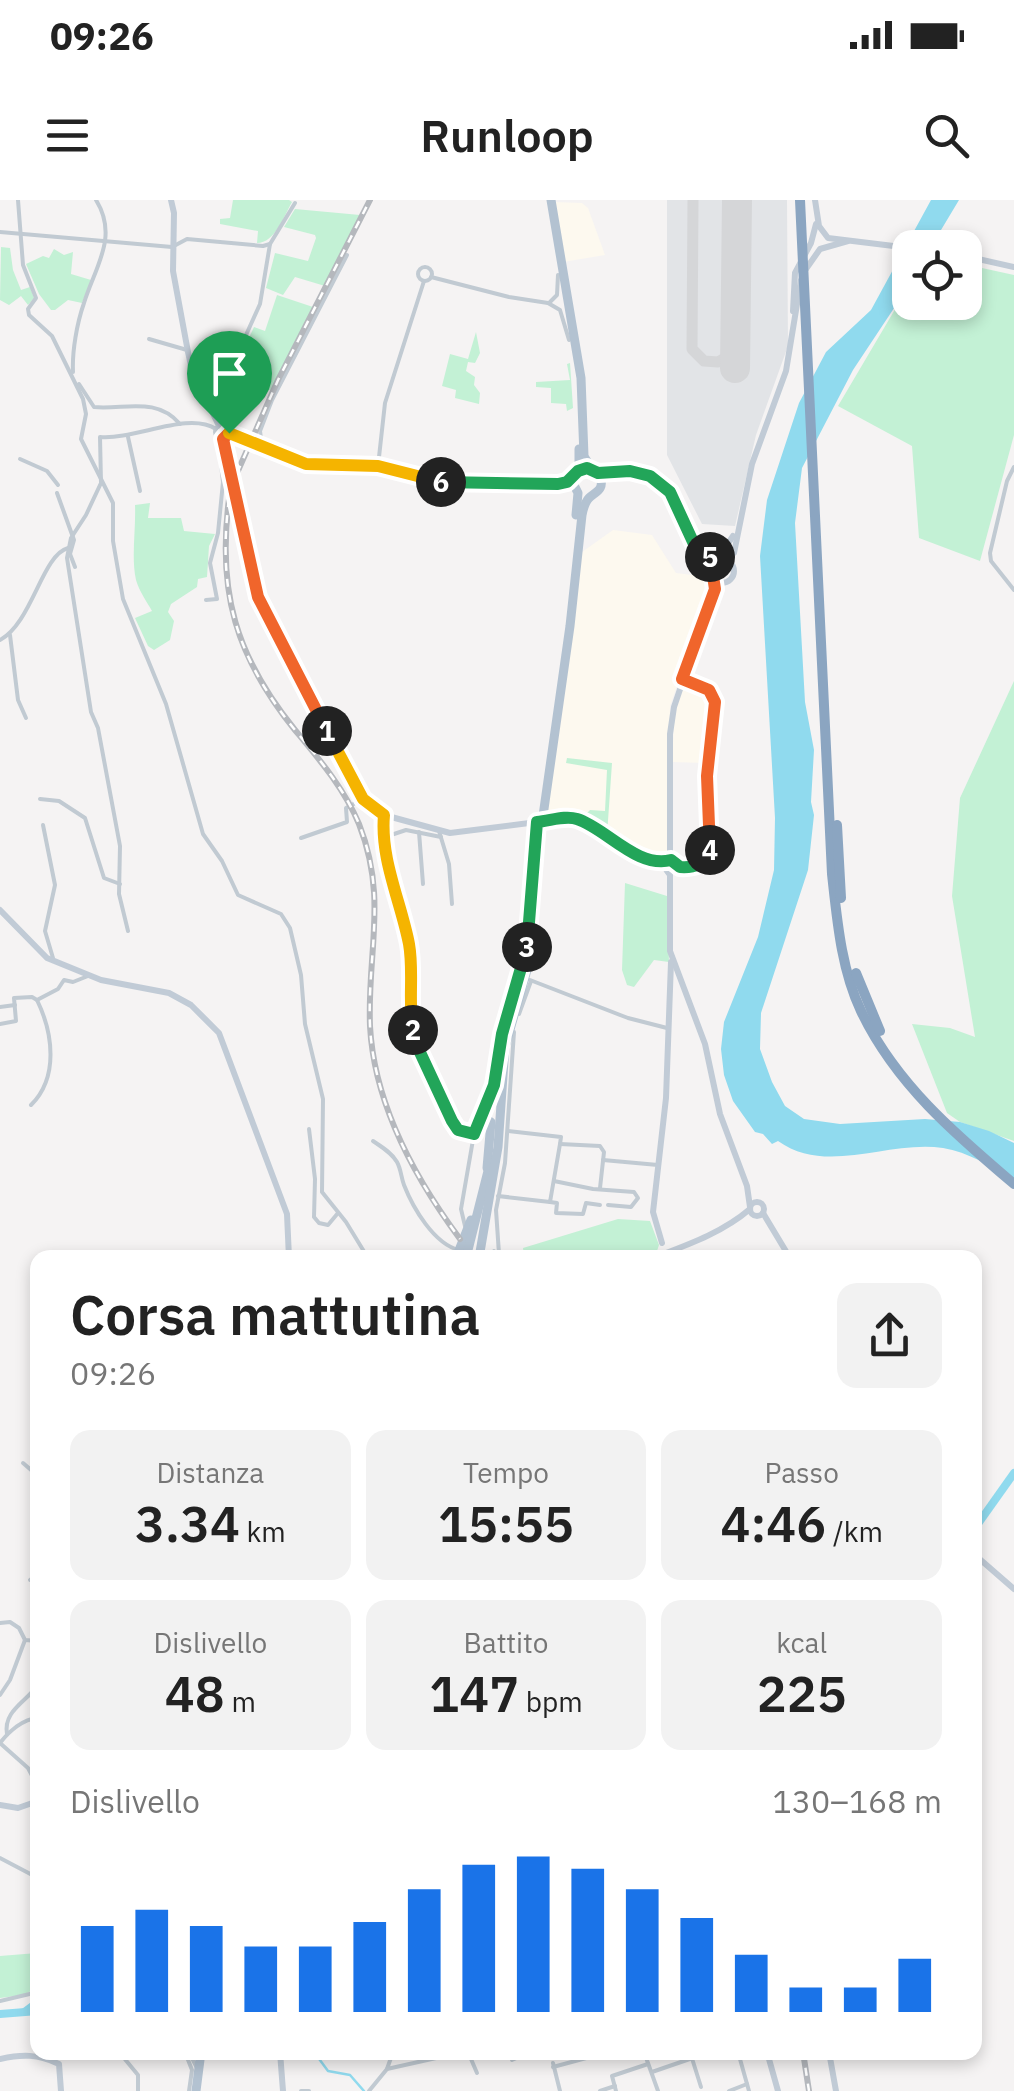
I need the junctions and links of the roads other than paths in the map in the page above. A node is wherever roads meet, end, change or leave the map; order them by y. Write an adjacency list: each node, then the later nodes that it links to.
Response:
1 (18, 200): 10 (street)
2 (96, 200): 12 (street)
3 (171, 200): 16 (street)
4 (548, 200): 20 (main road); 42 (main road)
5 (803, 200): 8 (highway)
6 (815, 200): 8 (street)
7 (295, 203): 14 (street)
8 (808, 220): 11 (street); 13 (street); 95 (highway)
9 (0, 232): 10 (street)
10 (22, 234): 12 (street); 28 (street)
11 (812, 239): 13 (street); 13 (street); 24 (street)
12 (105, 240): 16 (street); 28 (street)
13 (824, 242): 15 (street); 24 (street)
14 (270, 244): 16 (street); 33 (street)
15 (892, 245)
16 (172, 249): 27 (street)
17 (347, 254): 37 (street)
18 (982, 260): 19 (street)
19 (1014, 267)
20 (558, 275): 23 (street); 26 (main road)
21 (431, 276): 22 (street); 22 (street); 23 (street)
22 (424, 281): 40 (street)
23 (548, 303): 26 (street)
24 (794, 332): 50 (street)
25 (149, 339): 27 (street)
26 (569, 340): 44 (main road)
27 (188, 350): 30 (street)
28 (73, 374): 29 (street)
29 (78, 384): 31 (street); 43 (street)
30 (214, 415): 32 (street); 33 (street)
31 (180, 424): 32 (street); 35 (street)
32 (208, 424): 33 (street)
33 (219, 427): 34 (street); 36 (street)
34 (229, 433): 36 (street); 37 (street)
35 (128, 436): 43 (street); 47 (street)
36 (223, 439): 38 (street)
37 (260, 445): 40 (street)
38 (226, 452): 46 (street); 61 (street)
39 (20, 459): 45 (street)
40 (378, 466): 44 (street)
41 (1014, 468): 60 (street)
42 (597, 475): 44 (main road); 49 (main road); 51 (street)
43 (102, 479): 53 (street); 116 (street)
44 (573, 483): 49 (main road); 69 (main road)
45 (58, 485)
46 (234, 490): 67 (street)
47 (140, 491)
48 (56, 493): 53 (street)
49 (590, 497): 69 (main road)
50 (741, 510): 52 (street); 58 (street)
51 (684, 517): 52 (street); 55 (street); 56 (street)
52 (738, 524): 55 (street)
53 (71, 538): 54 (street); 57 (street)
54 (68, 548): 62 (street); 78 (street)
55 (724, 560): 56 (street); 58 (street)
56 (713, 564): 59 (street)
57 (74, 567)
58 (734, 568): 59 (street)
59 (717, 584): 64 (street)
60 (1014, 590)
61 (206, 600)
62 (10, 635): 63 (street); 65 (street)
63 (0, 640)
64 (682, 679): 77 (street); 77 (street)
65 (26, 718)
66 (40, 799): 78 (street)
67 (363, 799): 68 (street); 73 (street)
68 (384, 815): 72 (street); 74 (street)
69 (540, 822): 72 (street); 77 (street); 88 (main road); 94 (main road)
70 (43, 825): 84 (street)
71 (419, 832): 72 (street); 74 (street); 75 (street)
72 (440, 834): 80 (street)
73 (302, 838)
74 (385, 838): 98 (street)
75 (421, 860): 76 (street); 79 (street)
76 (412, 862)
77 (670, 865): 83 (street)
78 (120, 884): 82 (street)
79 (423, 884)
80 (452, 904)
81 (0, 910): 84 (street)
82 (128, 932)
83 (670, 952): 93 (street); 108 (street)
84 (55, 963): 85 (street)
85 (70, 969): 86 (street); 87 (street)
86 (88, 976): 87 (street); 122 (street)
87 (64, 980): 89 (street)
88 (528, 980): 93 (street); 99 (street); 119 (main road)
89 (37, 1000): 90 (street); 96 (street)
90 (15, 1005): 91 (street); 92 (street)
91 (0, 1007)
92 (0, 1024)
93 (670, 1028): 103 (street)
94 (499, 1063): 98 (main road); 106 (main road)
95 (920, 1095): 104 (highway); 107 (highway)
96 (31, 1105)
97 (309, 1130): 116 (street)
98 (470, 1130): 106 (main road); 119 (street)
99 (508, 1131): 100 (street); 110 (street)
100 (560, 1140): 102 (street); 105 (street)
101 (373, 1142): 124 (street)
102 (603, 1160): 103 (street); 109 (street)
103 (659, 1165): 120 (street)
104 (1014, 1176)
105 (554, 1180): 109 (street); 111 (street)
106 (486, 1183): 119 (main road)
107 (1014, 1184)
108 (746, 1186): 112 (street); 115 (street)
109 (600, 1188): 114 (street)
110 (498, 1196): 111 (street); 126 (street)
111 (550, 1202): 113 (street)
112 (760, 1202): 115 (street); 117 (street)
113 (600, 1205)
114 (608, 1205)
115 (751, 1211): 117 (street); 118 (street); 121 (street)
116 (338, 1212): 123 (street)
117 (764, 1212): 118 (street)
118 (768, 1223): 129 (street)
119 (474, 1230): 125 (main road)
120 (662, 1243): 121 (street); 127 (street)
121 (677, 1249): 128 (street)
122 (289, 1250)
123 (363, 1250)
124 (462, 1250)
125 (478, 1250)
126 (486, 1250)
127 (662, 1250)
128 (674, 1250)
129 (785, 1250)
130 (23, 1463): 131 (street)
131 (30, 1469)
132 (982, 1561): 133 (street)
133 (1014, 1589)
134 (0, 1623): 135 (street)
135 (25, 1640): 136 (street); 137 (street)
136 (30, 1640)
137 (0, 1695)
138 (30, 1696): 140 (street)
139 (30, 1719): 140 (street)
140 (7, 1734): 141 (street)
141 (30, 1772)
142 (30, 1804): 143 (street)
143 (0, 1805)
144 (0, 1858): 145 (street)
145 (30, 1874)
146 (30, 1994): 147 (street)
147 (0, 2001)
148 (30, 2055): 149 (street)
149 (0, 2059)
150 (50, 2060): 175 (street)
151 (126, 2060): 176 (street)
152 (189, 2060): 177 (street)
153 (191, 2060): 171 (street)
154 (200, 2060): 171 (main road)
155 (200, 2060): 177 (street)
156 (281, 2060): 178 (street)
157 (390, 2060): 168 (street)
158 (429, 2060): 168 (street)
159 (470, 2060): 170 (street)
160 (574, 2060): 182 (street)
161 (647, 2060): 167 (street)
162 (681, 2060): 169 (street)
163 (692, 2060): 172 (street)
164 (740, 2060): 173 (street)
165 (769, 2060): 186 (street)
166 (830, 2060): 187 (street)
167 (648, 2064): 169 (street); 174 (street)
168 (387, 2069): 181 (street)
169 (652, 2072): 184 (street)
170 (477, 2073)
171 (198, 2074): 177 (main road)
172 (700, 2086)
173 (748, 2088): 185 (street)
174 (616, 2089): 183 (street)
175 (61, 2091)
176 (138, 2091)
177 (196, 2091)
178 (283, 2091)
179 (301, 2091): 180 (street)
180 (309, 2091)
181 (370, 2091)
182 (560, 2091)
183 (601, 2091)
184 (658, 2091)
185 (729, 2091)
186 (778, 2091)
187 (836, 2091)

